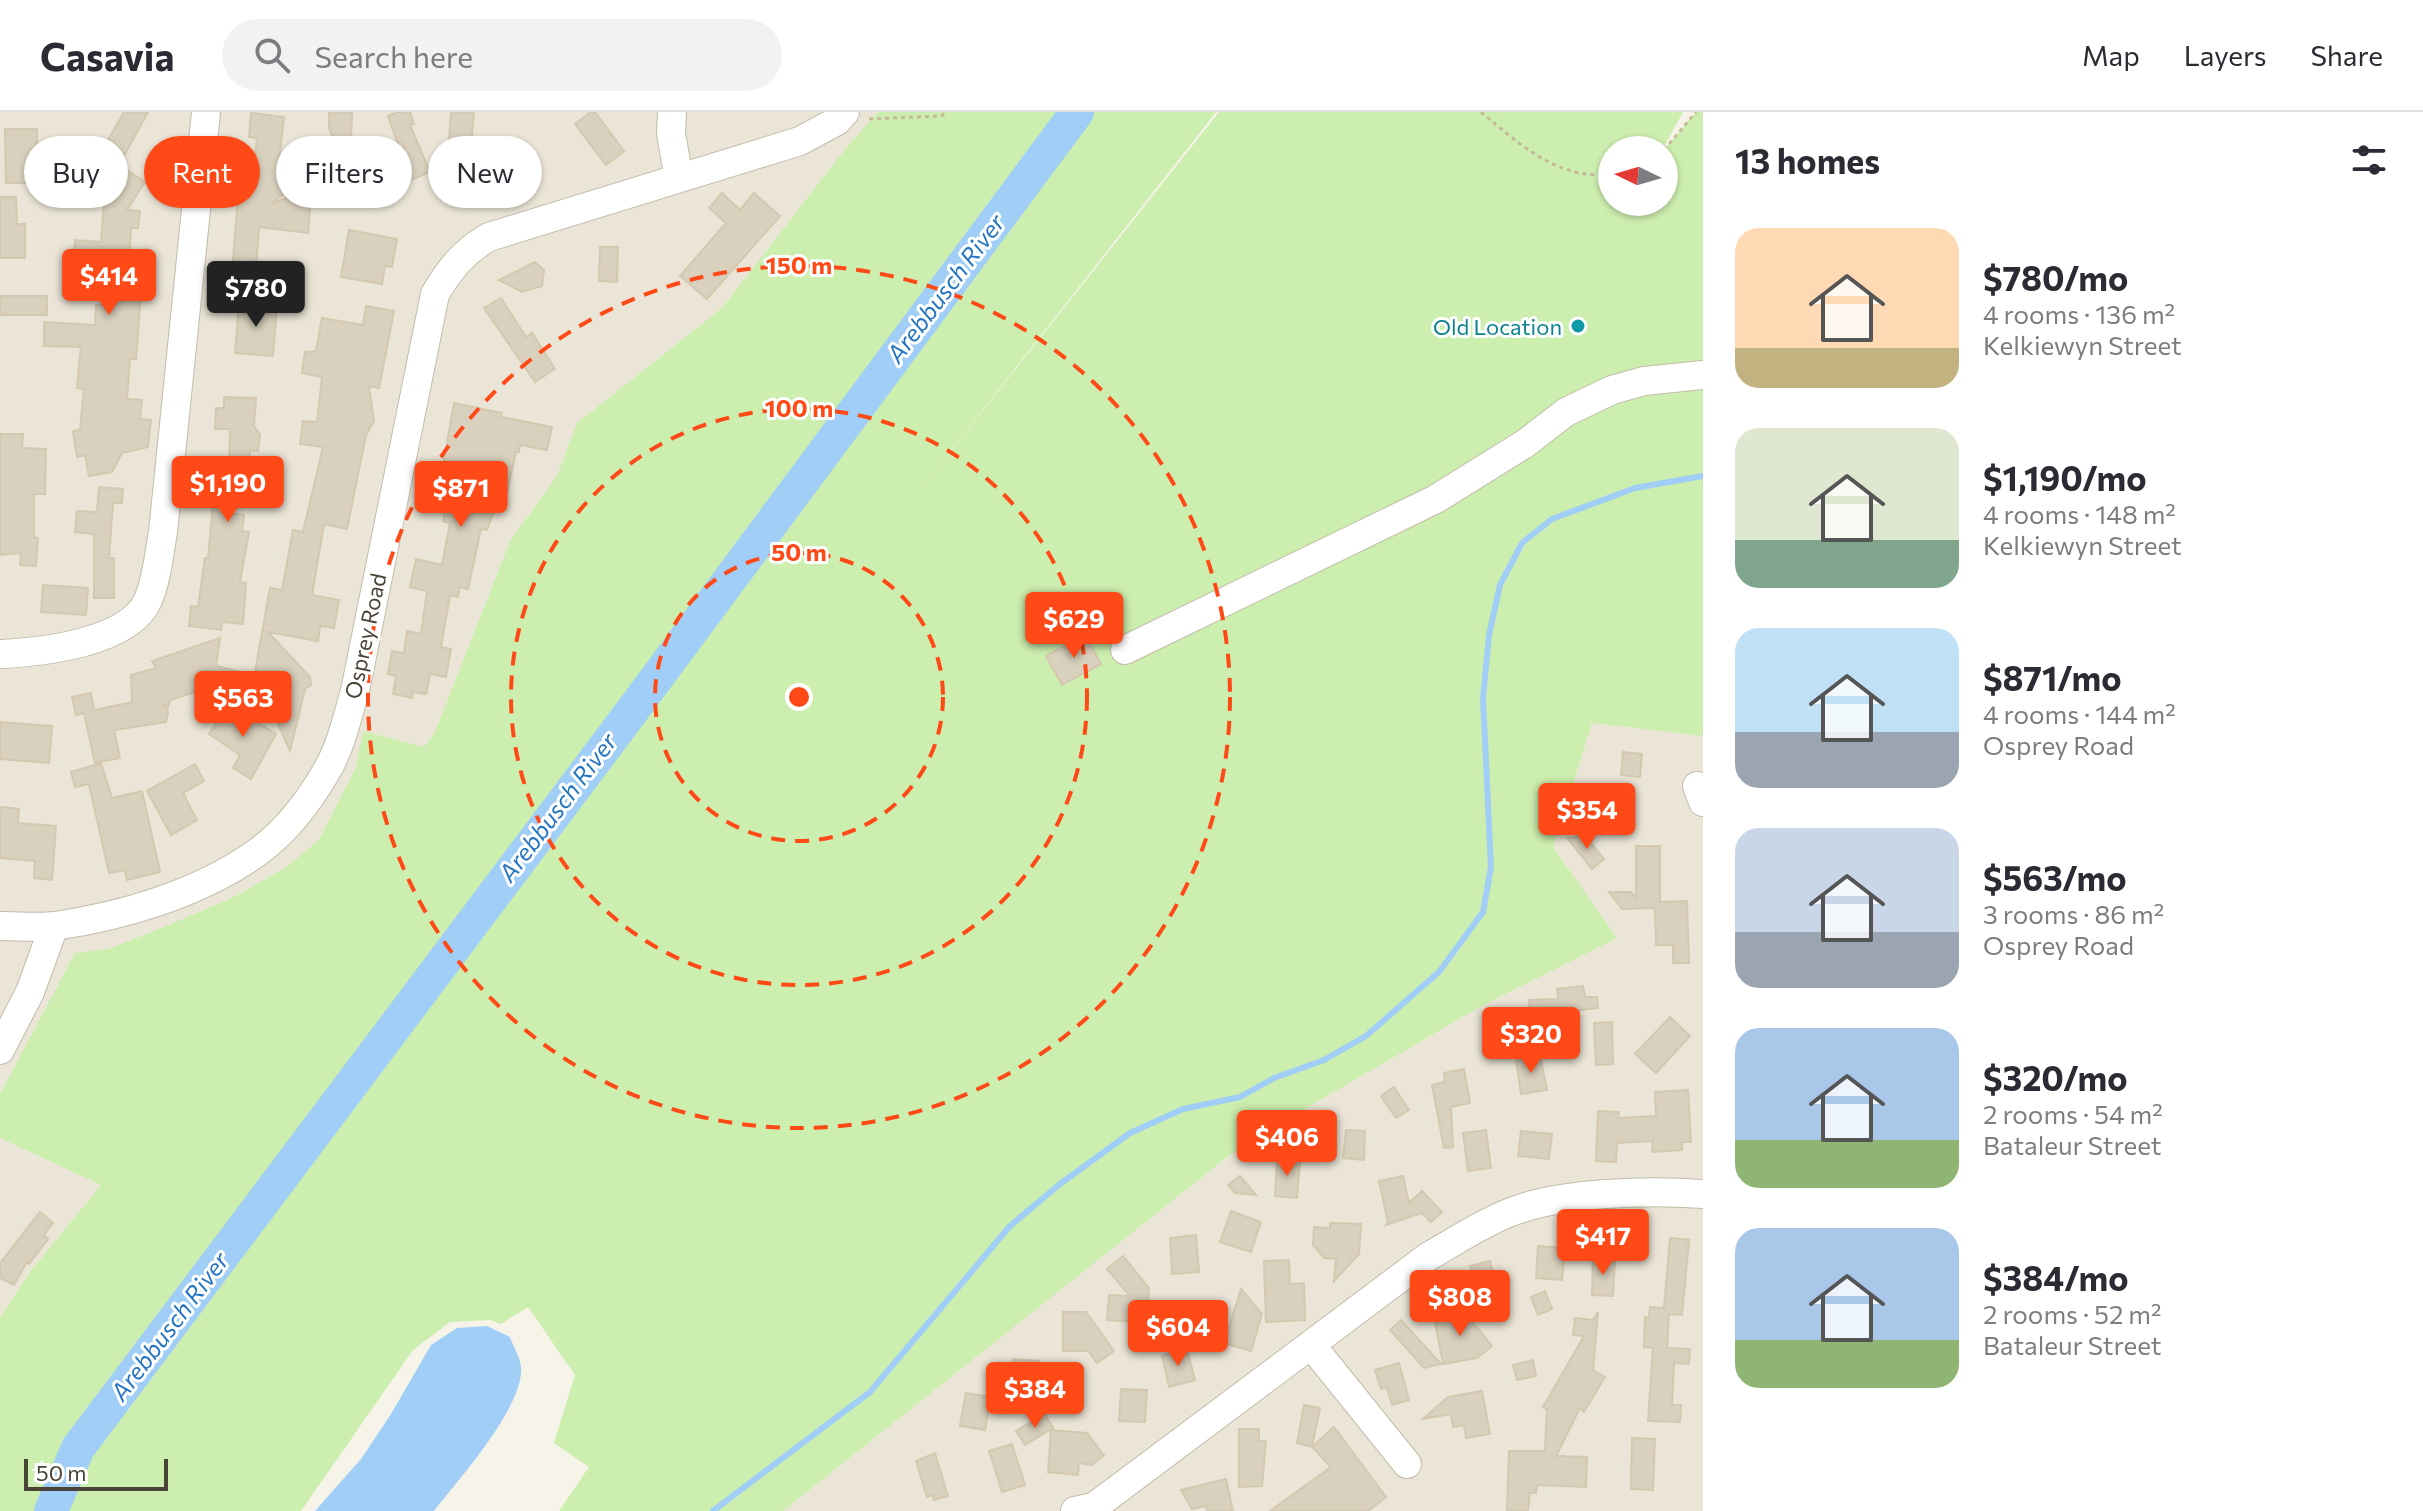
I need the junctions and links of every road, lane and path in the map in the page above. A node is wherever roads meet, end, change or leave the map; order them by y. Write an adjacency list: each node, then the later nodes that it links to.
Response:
1 (206, 112): 12 (street)
2 (672, 112): 9 (street)
3 (947, 112): 6 (path)
4 (1481, 112): 8 (path)
5 (1696, 112): 7 (path)
6 (841, 117): 9 (street, Osprey Road)
7 (1676, 136)
8 (1598, 173)
9 (679, 178): 14 (street, Osprey Road)
10 (1703, 375): 11 (street)
11 (1125, 650)
12 (0, 654)
13 (0, 926): 14 (street, Osprey Road)
14 (54, 926): 15 (street)
15 (0, 1050)
16 (1703, 1194): 17 (street)
17 (1312, 1346): 18 (street); 19 (street)
18 (1407, 1464)
19 (1088, 1510)

